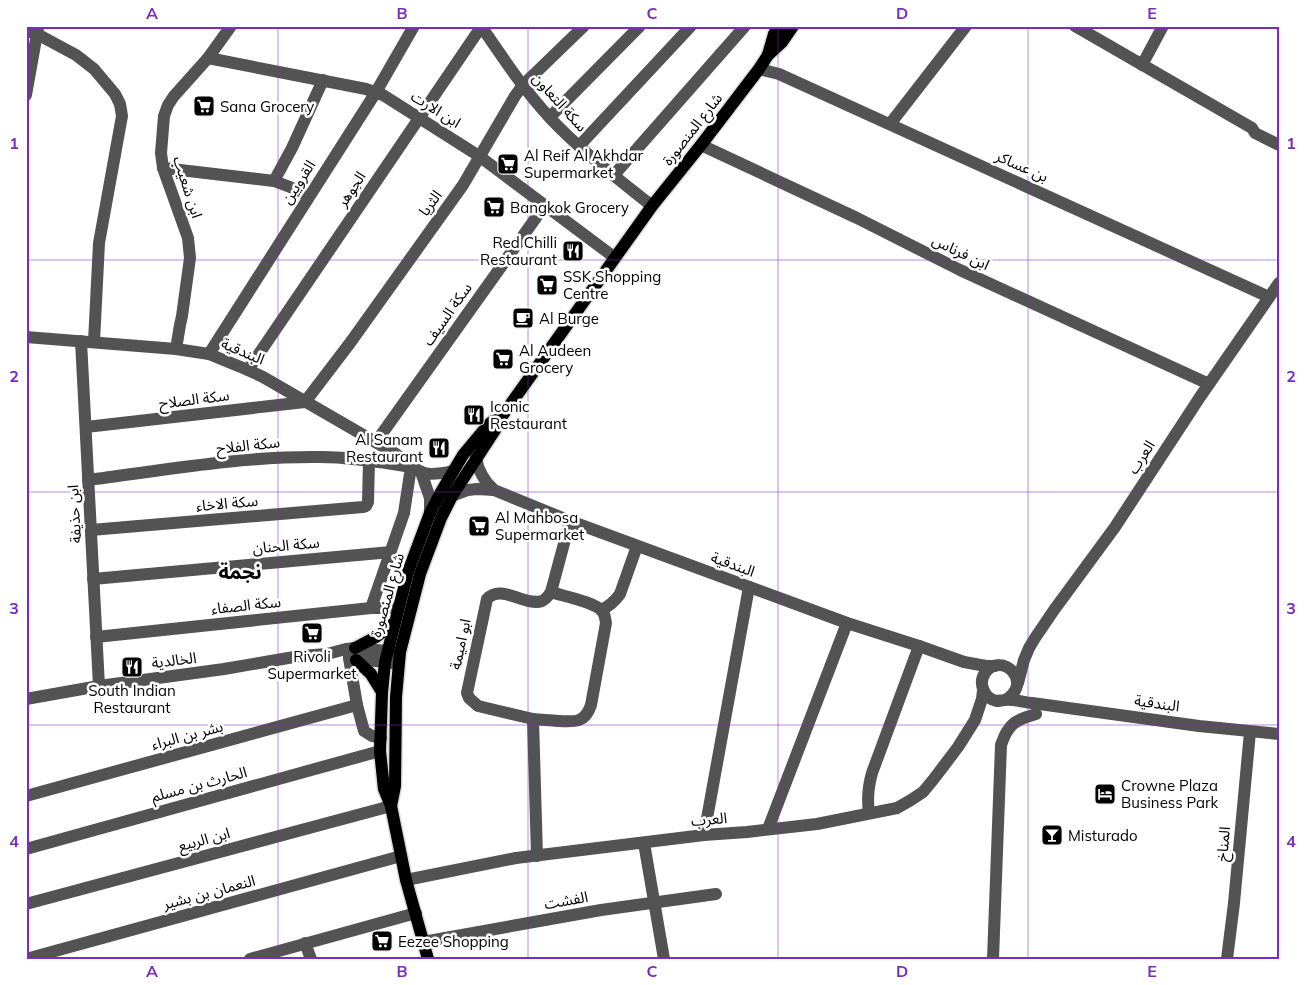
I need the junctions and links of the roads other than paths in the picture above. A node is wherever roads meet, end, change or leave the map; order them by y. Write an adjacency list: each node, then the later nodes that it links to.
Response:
1 (231, 26): 15 (street, ابن شعيب)
2 (414, 26): 20 (street, القرويين)
3 (481, 26): 19 (street, سكة التعاون); 23 (street, الجوهر)
4 (584, 26): 19 (street, الثريا)
5 (640, 26): 22 (street)
6 (691, 26): 29 (street)
7 (745, 26): 32 (street)
8 (779, 26): 14 (main road, شارع المنصورة)
9 (794, 26): 14 (main road, شارع المنصورة)
10 (966, 26): 24 (street)
11 (1075, 26): 16 (street)
12 (1163, 26): 16 (street)
13 (34, 31): 21 (street); 41 (street, ابن حذيفة)
14 (768, 55): 17 (main road, شارع المنصورة)
15 (208, 58): 18 (street, ابن الارت); 31 (street, ابن شعيب)
16 (1142, 65): 25 (street)
17 (759, 69): 24 (street, بن عساكر); 27 (main road, شارع المنصورة)
18 (323, 80): 20 (street, ابن الارت); 33 (street)
19 (523, 85): 22 (street, سكة التعاون); 30 (street, الثريا)
20 (376, 92): 23 (street, ابن الارت); 34 (street, القرويين)
21 (26, 95)
22 (550, 117): 29 (street, سكة التعاون)
23 (420, 118): 30 (street, ابن الارت); 44 (street, الجوهر)
24 (890, 124): 39 (street, بن عساكر)
25 (1252, 128): 26 (street); 28 (street)
26 (1279, 138)
27 (701, 145): 36 (main road, شارع المنصورة); 45 (street, ابن فرناس)
28 (1279, 145)
29 (579, 146): 32 (street, سكة التعاون)
30 (479, 156): 35 (street, ابن الارت); 46 (street, الثريا)
31 (163, 168): 33 (street); 42 (street, ابن شعيب)
32 (614, 175): 36 (street, سكة التعاون)
33 (274, 181): 34 (street)
34 (308, 196): 43 (street, القرويين)
35 (545, 205): 37 (street, ابن الارت); 49 (street, سكة السيف)
36 (652, 206): 37 (main road, شارع المنصورة)
37 (614, 257): 47 (main road, شارع المنصورة)
38 (1279, 283): 39 (street, العرب)
39 (1269, 298): 45 (street, العرب)
40 (26, 337): 41 (street, البندقية)
41 (88, 342): 42 (street, البندقية); 48 (street, ابن حذيفة)
42 (176, 350): 43 (street, البندقية)
43 (209, 354): 44 (street, البندقية)
44 (248, 370): 46 (street, البندقية)
45 (1209, 384): 72 (street, العرب)
46 (305, 402): 48 (street, سكة الصلاح); 49 (street, البندقية)
47 (500, 418): 50 (main road, شارع المنصورة); 53 (main road, شارع المنصورة)
48 (86, 427): 54 (street, ابن حذيفة)
49 (376, 442): 52 (street, البندقية)
50 (476, 457): 55 (street); 56 (main road, شارع المنصورة)
51 (369, 460): 52 (street, سكة الفلاح); 54 (street, سكة الفلاح); 59 (street, سكة الاخاء)
52 (416, 470): 53 (street); 57 (street); 61 (street, شارع المنصورة)
53 (453, 471): 57 (main road, شارع المنصورة)
54 (88, 480): 59 (street, ابن حذيفة)
55 (494, 490): 56 (street, البندقية); 58 (street, البندقية)
56 (452, 496): 74 (main road, شارع المنصورة)
57 (430, 513): 66 (main road, شارع المنصورة)
58 (570, 521): 60 (street, البندقية); 64 (street)
59 (91, 530): 62 (street, ابن حذيفة)
60 (637, 546): 63 (street, البندقية); 67 (street)
61 (391, 552): 62 (street, سكة الحنان); 65 (street, شارع المنصورة)
62 (94, 579): 70 (street, ابن حذيفة)
63 (749, 587): 69 (street, البندقية); 95 (street)
64 (551, 592): 67 (street); 85 (street, ابو اميمة)
65 (371, 608): 66 (street, سكة الصفاء); 70 (street, سكة الصفاء)
66 (399, 608): 68 (main road, شارع المنصورة)
67 (601, 610): 85 (street, ابو اميمة)
68 (394, 623): 73 (main road); 74 (main road, شارع المنصورة)
69 (848, 623): 71 (street, البندقية); 94 (street)
70 (96, 637): 78 (street, ابن حذيفة)
71 (919, 646): 75 (street, البندقية); 93 (street)
72 (1028, 648): 76 (street, العرب); 77 (street, العرب)
73 (353, 655): 74 (street, الخالدية); 78 (street, الخالدية); 80 (main road); 83 (street)
74 (393, 657): 80 (main road, شارع المنصورة); 92 (main road, شارع المنصورة)
75 (964, 662): 76 (street, البندقية); 79 (street, البندقية)
76 (1001, 666): 77 (street); 79 (street)
77 (1017, 685): 82 (street); 84 (street)
78 (99, 686): 81 (street, الخالدية)
79 (983, 686): 82 (street); 86 (street, العرب)
80 (382, 693): 89 (main road, شارع المنصورة)
81 (26, 700)
82 (1001, 700): 84 (street, البندقية); 86 (street, العرب)
83 (357, 705): 89 (street); 91 (street, بشر بن البراء)
84 (1034, 708): 87 (street, البندقية); 112 (street)
85 (533, 719): 99 (street)
86 (975, 720): 93 (street, العرب)
87 (1250, 732): 88 (street, البندقية); 113 (street, المناخ)
88 (1279, 734)
89 (381, 738): 90 (main road, شارع المنصورة)
90 (380, 752): 92 (main road, شارع المنصورة); 97 (street, الحارث بن مسلم)
91 (26, 796)
92 (390, 806): 98 (main road, شارع المنصورة); 103 (street, ابن الربيع)
93 (869, 814): 94 (street, العرب)
94 (768, 829): 95 (street, العرب)
95 (704, 835): 96 (street, العرب)
96 (644, 843): 99 (street, العرب); 102 (street)
97 (26, 849)
98 (401, 856): 100 (main road, شارع المنصورة); 107 (street, النعمان بن بشير)
99 (537, 856): 100 (street, العرب)
100 (406, 880): 104 (main road, شارع المنصورة)
101 (716, 894): 102 (street, الفشت)
102 (653, 902): 105 (street, الفشت); 111 (street)
103 (26, 904)
104 (416, 913): 105 (main road, شارع المنصورة); 106 (street)
105 (423, 942): 110 (main road, شارع المنصورة)
106 (305, 943): 108 (street); 109 (street)
107 (26, 959)
108 (250, 959)
109 (311, 959)
110 (428, 959)
111 (664, 959)
112 (993, 959)
113 (1227, 959)

